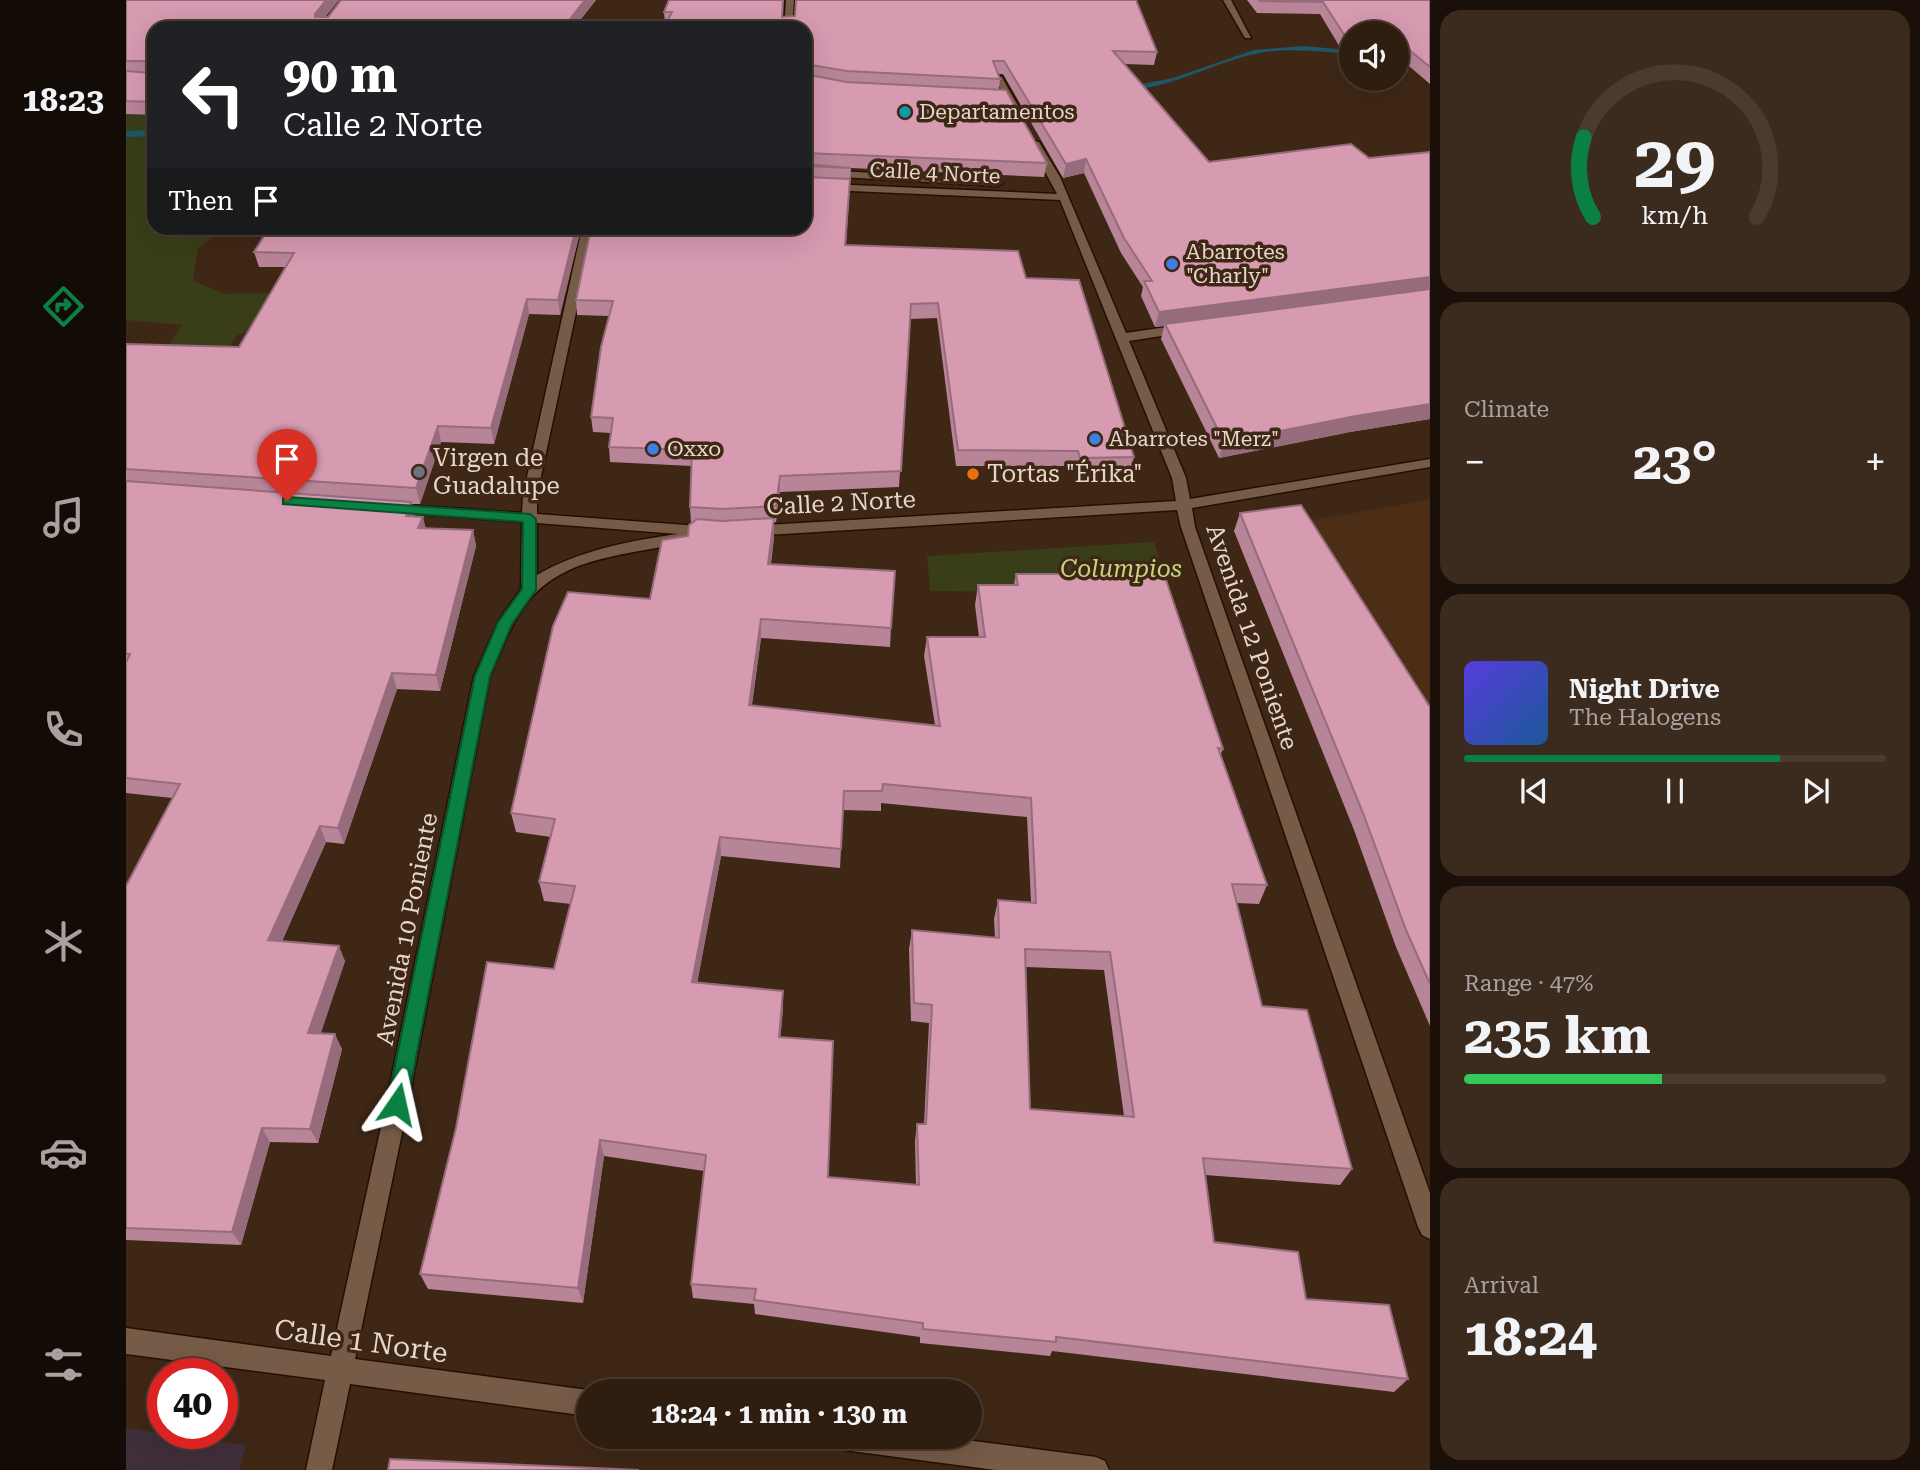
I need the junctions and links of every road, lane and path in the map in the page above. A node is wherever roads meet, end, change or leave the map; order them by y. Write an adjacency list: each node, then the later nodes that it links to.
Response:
1 (790, 0): 3 (street)
2 (1227, 0): 4 (street)
3 (788, 21)
4 (1248, 36)
5 (997, 77): 8 (street, Avenida 12 Poniente)
6 (812, 173): 8 (street, Calle 4 Norte)
7 (812, 186): 8 (street, Calle 4 Norte)
8 (1060, 191): 11 (street, Avenida 12 Poniente)
9 (586, 235): 15 (street)
10 (1206, 326): 11 (street)
11 (1121, 338): 13 (street, Avenida 12 Poniente)
12 (1430, 463): 13 (street, Calle 2 Norte)
13 (1183, 505): 16 (street, Calle 2 Norte); 18 (street, Avenida 12 Poniente)
14 (381, 508): 15 (street, Calle 2 Norte)
15 (530, 519): 16 (street, Calle 2 Norte); 17 (street)
16 (730, 532): 17 (street, Avenida 10 Poniente)
17 (529, 590): 20 (street, Avenida 10 Poniente)
18 (1430, 1227)
19 (126, 1341): 20 (street, Calle 1 Norte)
20 (341, 1370): 21 (street, Calle 1 Norte); 23 (street, Avenida 10 Poniente)
21 (576, 1401)
22 (936, 1449): 24 (street)
23 (319, 1470)
24 (1096, 1470)

